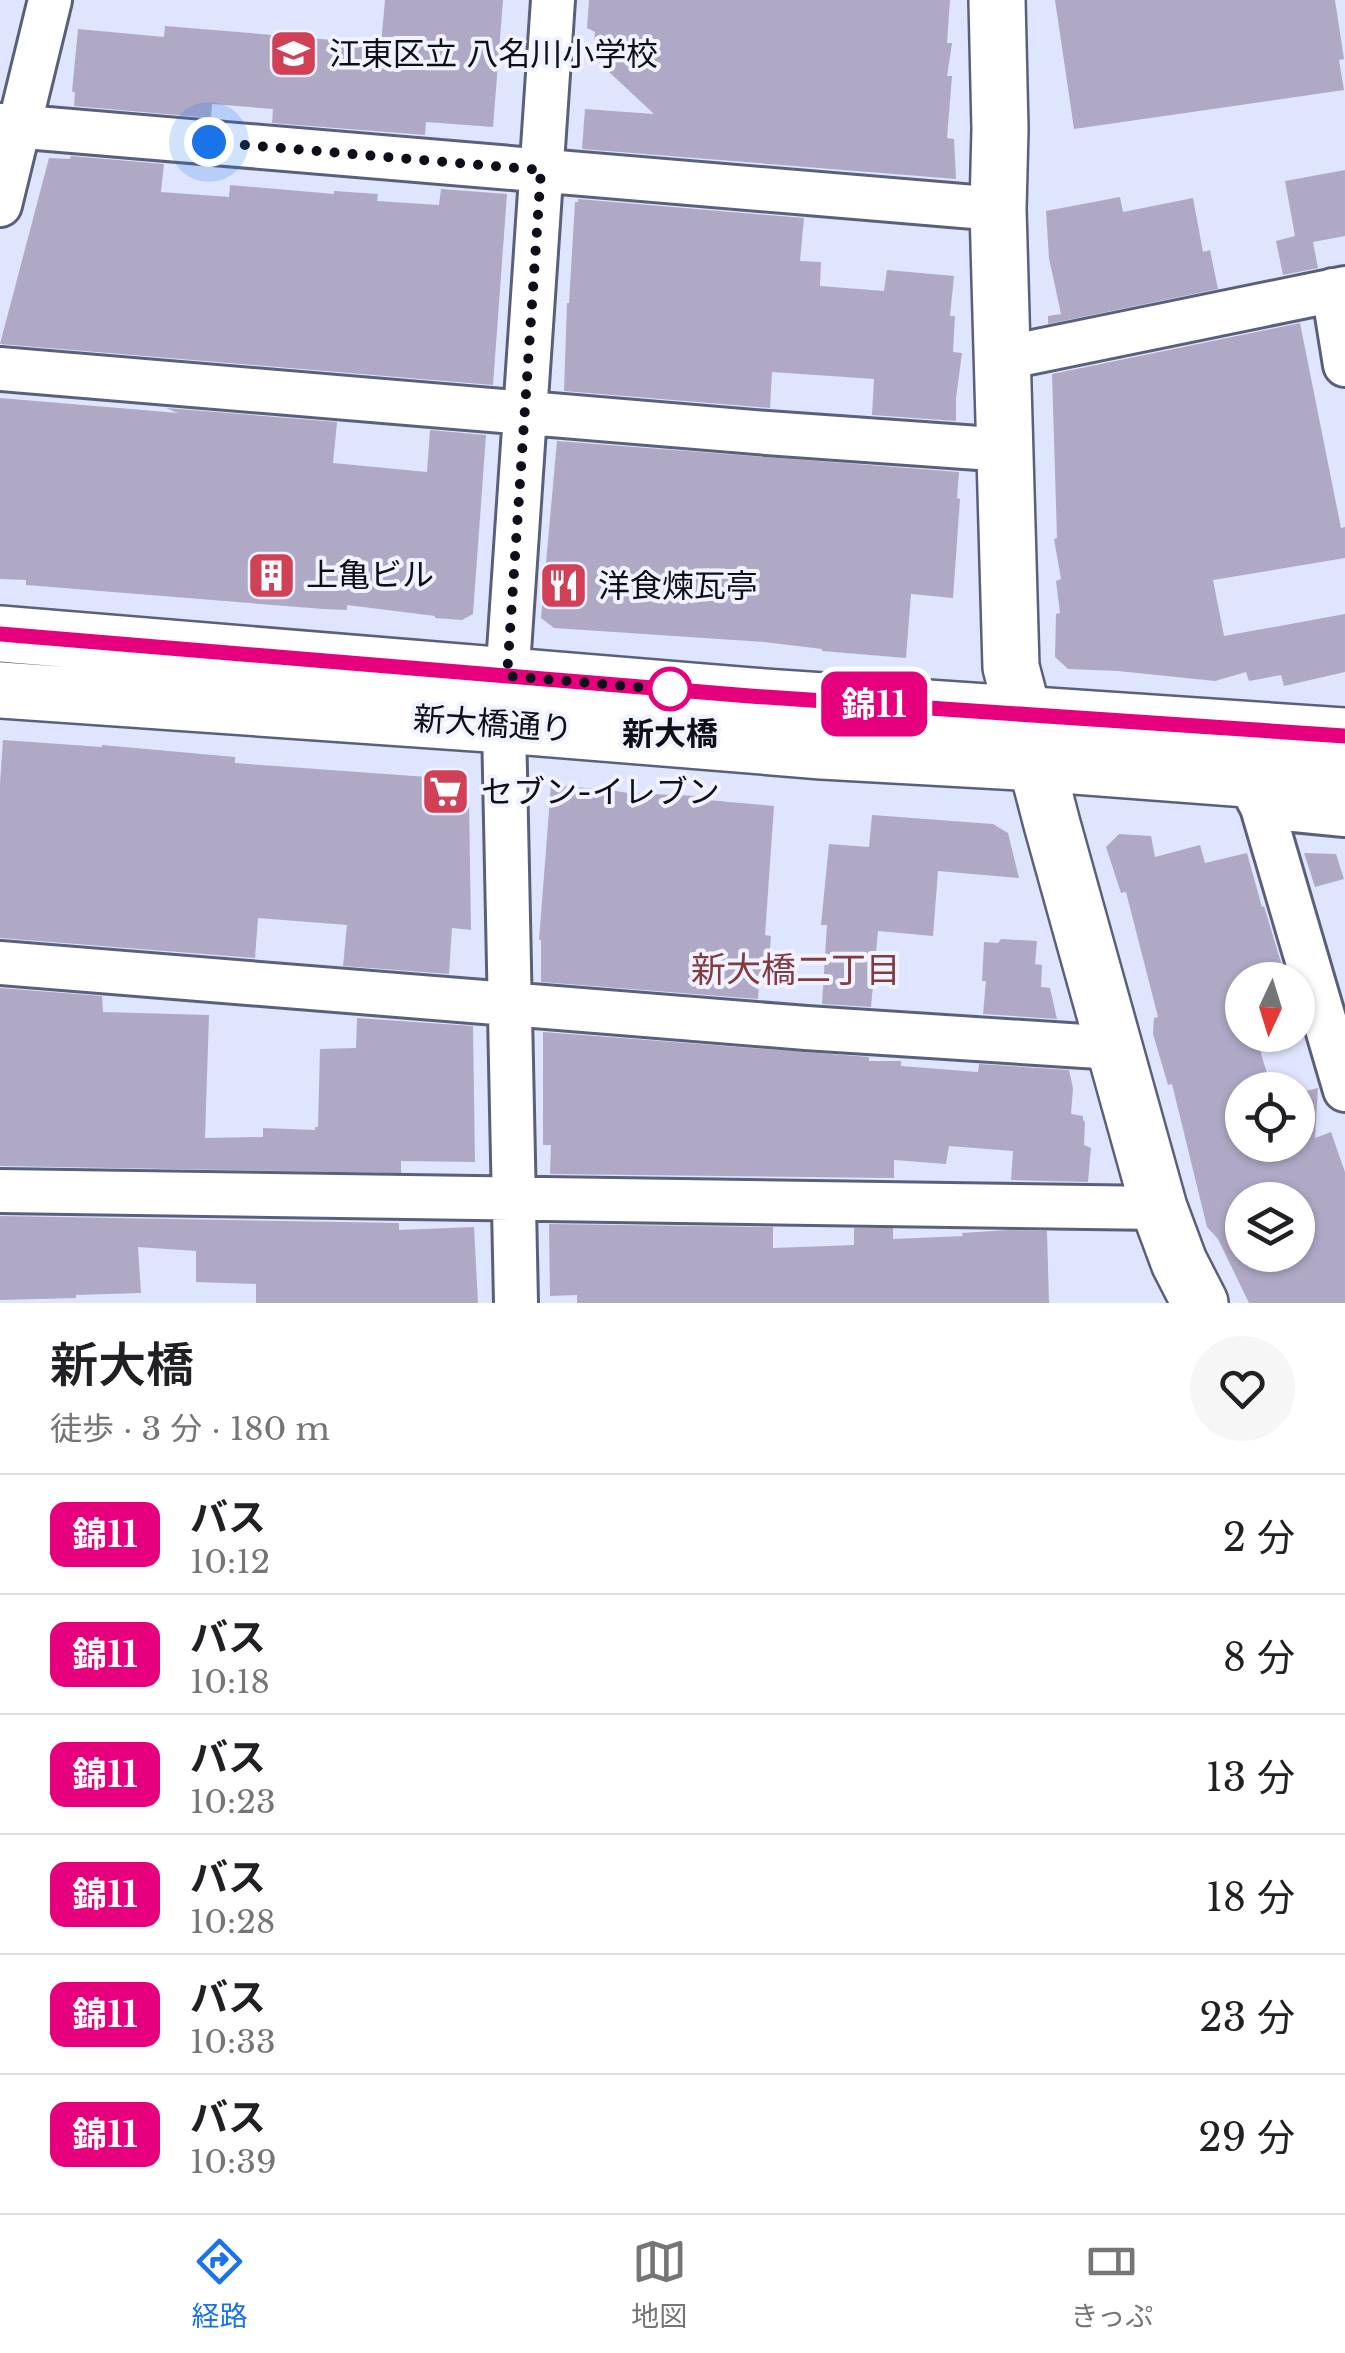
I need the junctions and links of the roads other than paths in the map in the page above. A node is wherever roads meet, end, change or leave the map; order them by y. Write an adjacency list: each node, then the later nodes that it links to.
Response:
1 (50, 0): 4 (street)
2 (553, 0): 5 (street)
3 (998, 0): 7 (main road)
4 (10, 125): 5 (street); 6 (street)
5 (541, 170): 7 (street); 12 (street)
6 (0, 205)
7 (998, 209): 9 (main road)
8 (1339, 289): 9 (street); 10 (street)
9 (1004, 358): 13 (main road)
10 (1345, 365)
11 (0, 369): 12 (street)
12 (524, 413): 13 (street); 16 (street)
13 (1006, 450): 18 (main road)
14 (0, 634): 16 (main road, 新大橋通り)
15 (0, 690): 16 (main road, 新大橋通り)
16 (505, 700): 18 (main road, 新大橋通り); 23 (street)
17 (1345, 736): 18 (main road, 新大橋通り)
18 (1029, 738): 20 (main road, 新大橋通り); 24 (main road)
19 (1345, 779): 20 (main road, 新大橋通り)
20 (1255, 793): 21 (street); 25 (street)
21 (1345, 815)
22 (0, 963): 23 (street)
23 (508, 1004): 24 (street); 27 (street)
24 (1115, 1048): 28 (main road)
25 (1345, 1090)
26 (0, 1191): 27 (street)
27 (513, 1198): 28 (street); 29 (street)
28 (1159, 1208): 30 (main road)
29 (516, 1303)
30 (1200, 1303)

